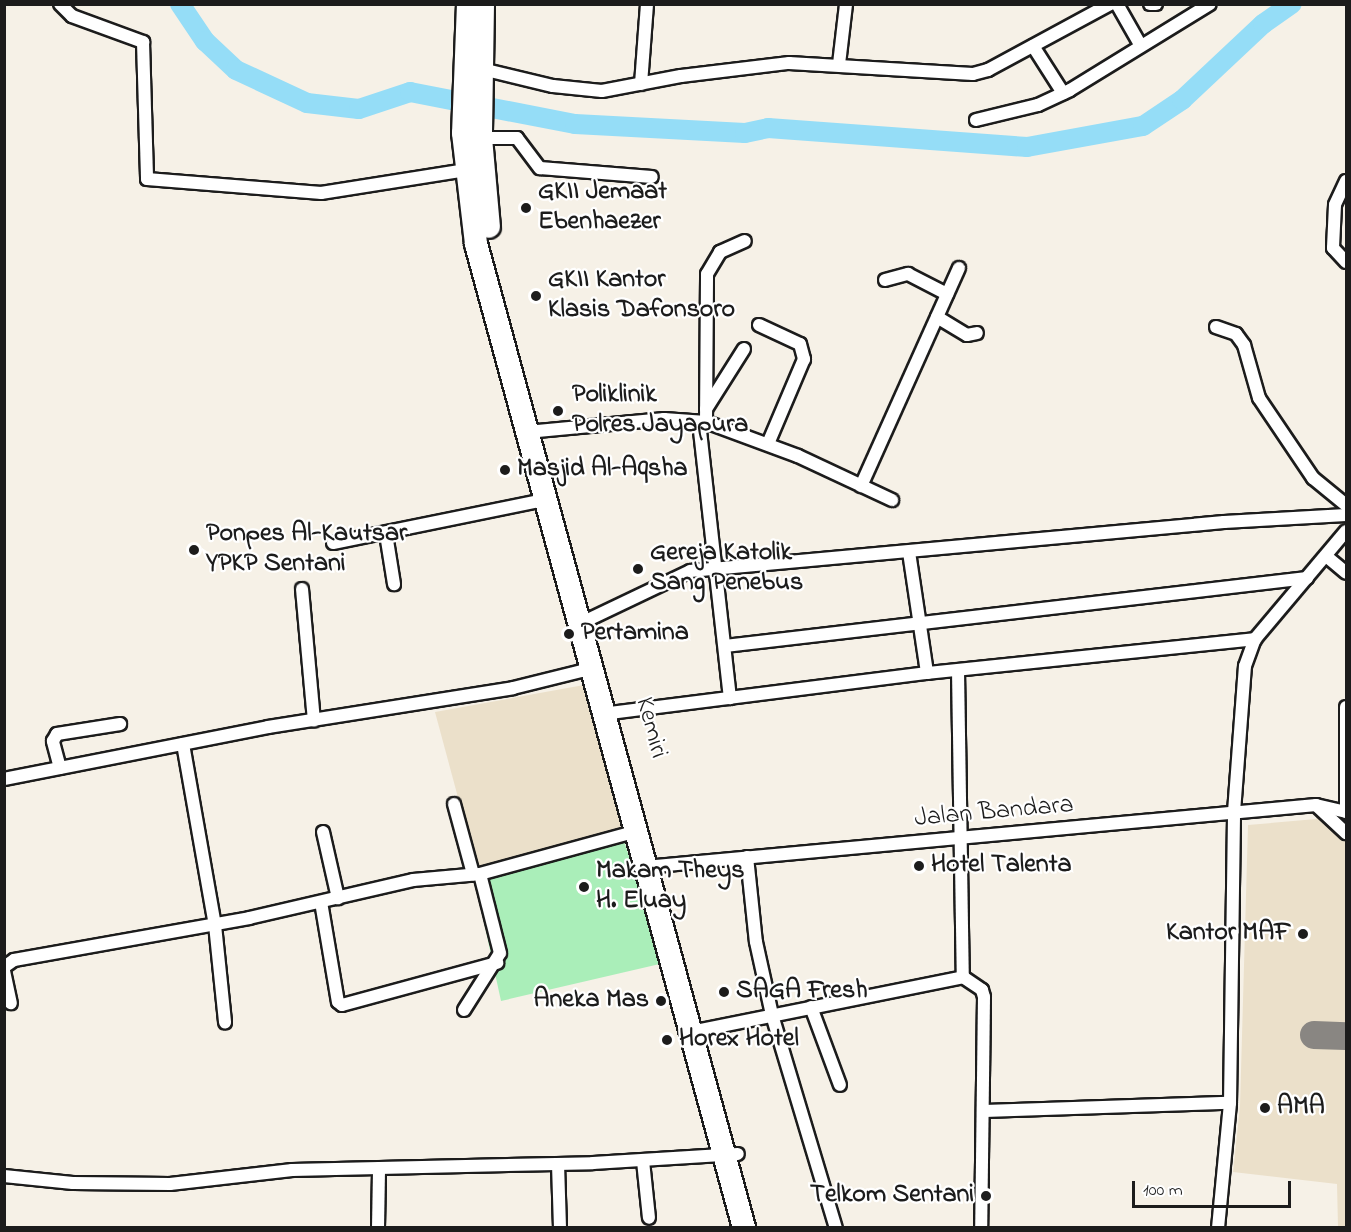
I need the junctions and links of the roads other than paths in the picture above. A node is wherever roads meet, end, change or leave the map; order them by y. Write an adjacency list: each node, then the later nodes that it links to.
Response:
1 (60, 4): 19 (street)
2 (468, 4): 14 (highway)
3 (483, 4): 14 (highway)
4 (647, 4): 15 (street)
5 (846, 4): 13 (street)
6 (1110, 4): 11 (street)
7 (1117, 4): 12 (street)
8 (1150, 4): 9 (street)
9 (1156, 4)
10 (1210, 4): 12 (street)
11 (1033, 46): 13 (street); 16 (street)
12 (1141, 46): 16 (street)
13 (839, 64): 15 (street)
14 (476, 72): 15 (street); 18 (highway)
15 (641, 84)
16 (1063, 93): 17 (street)
17 (976, 120)
18 (475, 135): 19 (highway); 20 (street); 23 (highway)
19 (466, 170): 23 (highway)
20 (652, 177)
21 (1347, 181): 24 (street)
22 (745, 241): 33 (street)
23 (484, 244): 34 (highway, Kemiri)
24 (1347, 262)
25 (959, 268): 27 (street)
26 (885, 280): 27 (street)
27 (947, 294): 28 (street)
28 (937, 317): 31 (street); 36 (street)
29 (759, 325): 35 (street)
30 (1216, 327): 39 (street)
31 (977, 333)
32 (744, 350): 33 (street)
33 (703, 418): 34 (street); 35 (street); 46 (street)
34 (533, 432): 37 (highway, Kemiri); 49 (highway, Kemiri)
35 (768, 444): 36 (street)
36 (861, 486): 38 (street)
37 (545, 500): 42 (street); 49 (highway, Kemiri)
38 (892, 500)
39 (1347, 505)
40 (1347, 515): 44 (street)
41 (1347, 531): 45 (street)
42 (386, 534): 43 (street); 50 (street)
43 (333, 543)
44 (909, 552): 46 (street); 53 (street)
45 (1326, 556): 47 (street); 48 (street)
46 (715, 569): 52 (street); 55 (street)
47 (1347, 573)
48 (1307, 578): 53 (street); 54 (street)
49 (573, 579): 52 (highway, Kemiri)
50 (394, 584)
51 (302, 589): 62 (street)
52 (585, 622): 56 (highway, Kemiri); 61 (highway, Kemiri)
53 (921, 623): 55 (street); 58 (street)
54 (1255, 639): 57 (street); 69 (street)
55 (725, 645): 59 (street)
56 (590, 669): 61 (highway, Kemiri); 62 (street)
57 (958, 671): 58 (street); 74 (street)
58 (927, 673): 59 (street)
59 (730, 698): 61 (street)
60 (1347, 707): 70 (street)
61 (609, 713): 72 (highway, Kemiri); 76 (highway, Kemiri)
62 (314, 720): 64 (street)
63 (120, 724): 65 (street)
64 (183, 744): 65 (street); 80 (street)
65 (60, 768): 66 (street)
66 (4, 779)
67 (454, 804): 77 (street)
68 (1316, 805): 69 (street, Jalan Bandara); 70 (street, Jalan Bandara); 73 (street)
69 (1234, 812): 74 (street, Jalan Bandara); 91 (street)
70 (1346, 812)
71 (323, 832): 78 (street)
72 (634, 832): 76 (highway, Kemiri); 77 (street)
73 (1347, 833)
74 (962, 839): 75 (street, Jalan Bandara); 83 (street)
75 (747, 857): 76 (street, Jalan Bandara); 87 (street)
76 (652, 866): 89 (highway, Kemiri)
77 (476, 874): 78 (street); 81 (street)
78 (338, 898): 79 (street)
79 (321, 902): 80 (street); 81 (street)
80 (215, 925): 82 (street); 88 (street)
81 (497, 963): 86 (street)
82 (4, 969): 84 (street)
83 (963, 977): 85 (street); 92 (street)
84 (11, 1003)
85 (811, 1007): 87 (street); 90 (street)
86 (464, 1010)
87 (772, 1015): 89 (street); 103 (street)
88 (225, 1022)
89 (697, 1031): 93 (highway, Kemiri)
90 (840, 1085)
91 (1230, 1103): 92 (street); 105 (street)
92 (983, 1111): 104 (street)
93 (732, 1154): 94 (street); 101 (highway, Kemiri); 102 (highway, Kemiri)
94 (643, 1161): 95 (street); 98 (street)
95 (558, 1164): 96 (street); 100 (street)
96 (379, 1168): 97 (street); 99 (street)
97 (4, 1176)
98 (649, 1218)
99 (378, 1227)
100 (560, 1227)
101 (744, 1227)
102 (758, 1227)
103 (836, 1227)
104 (981, 1227)
105 (1218, 1227)

